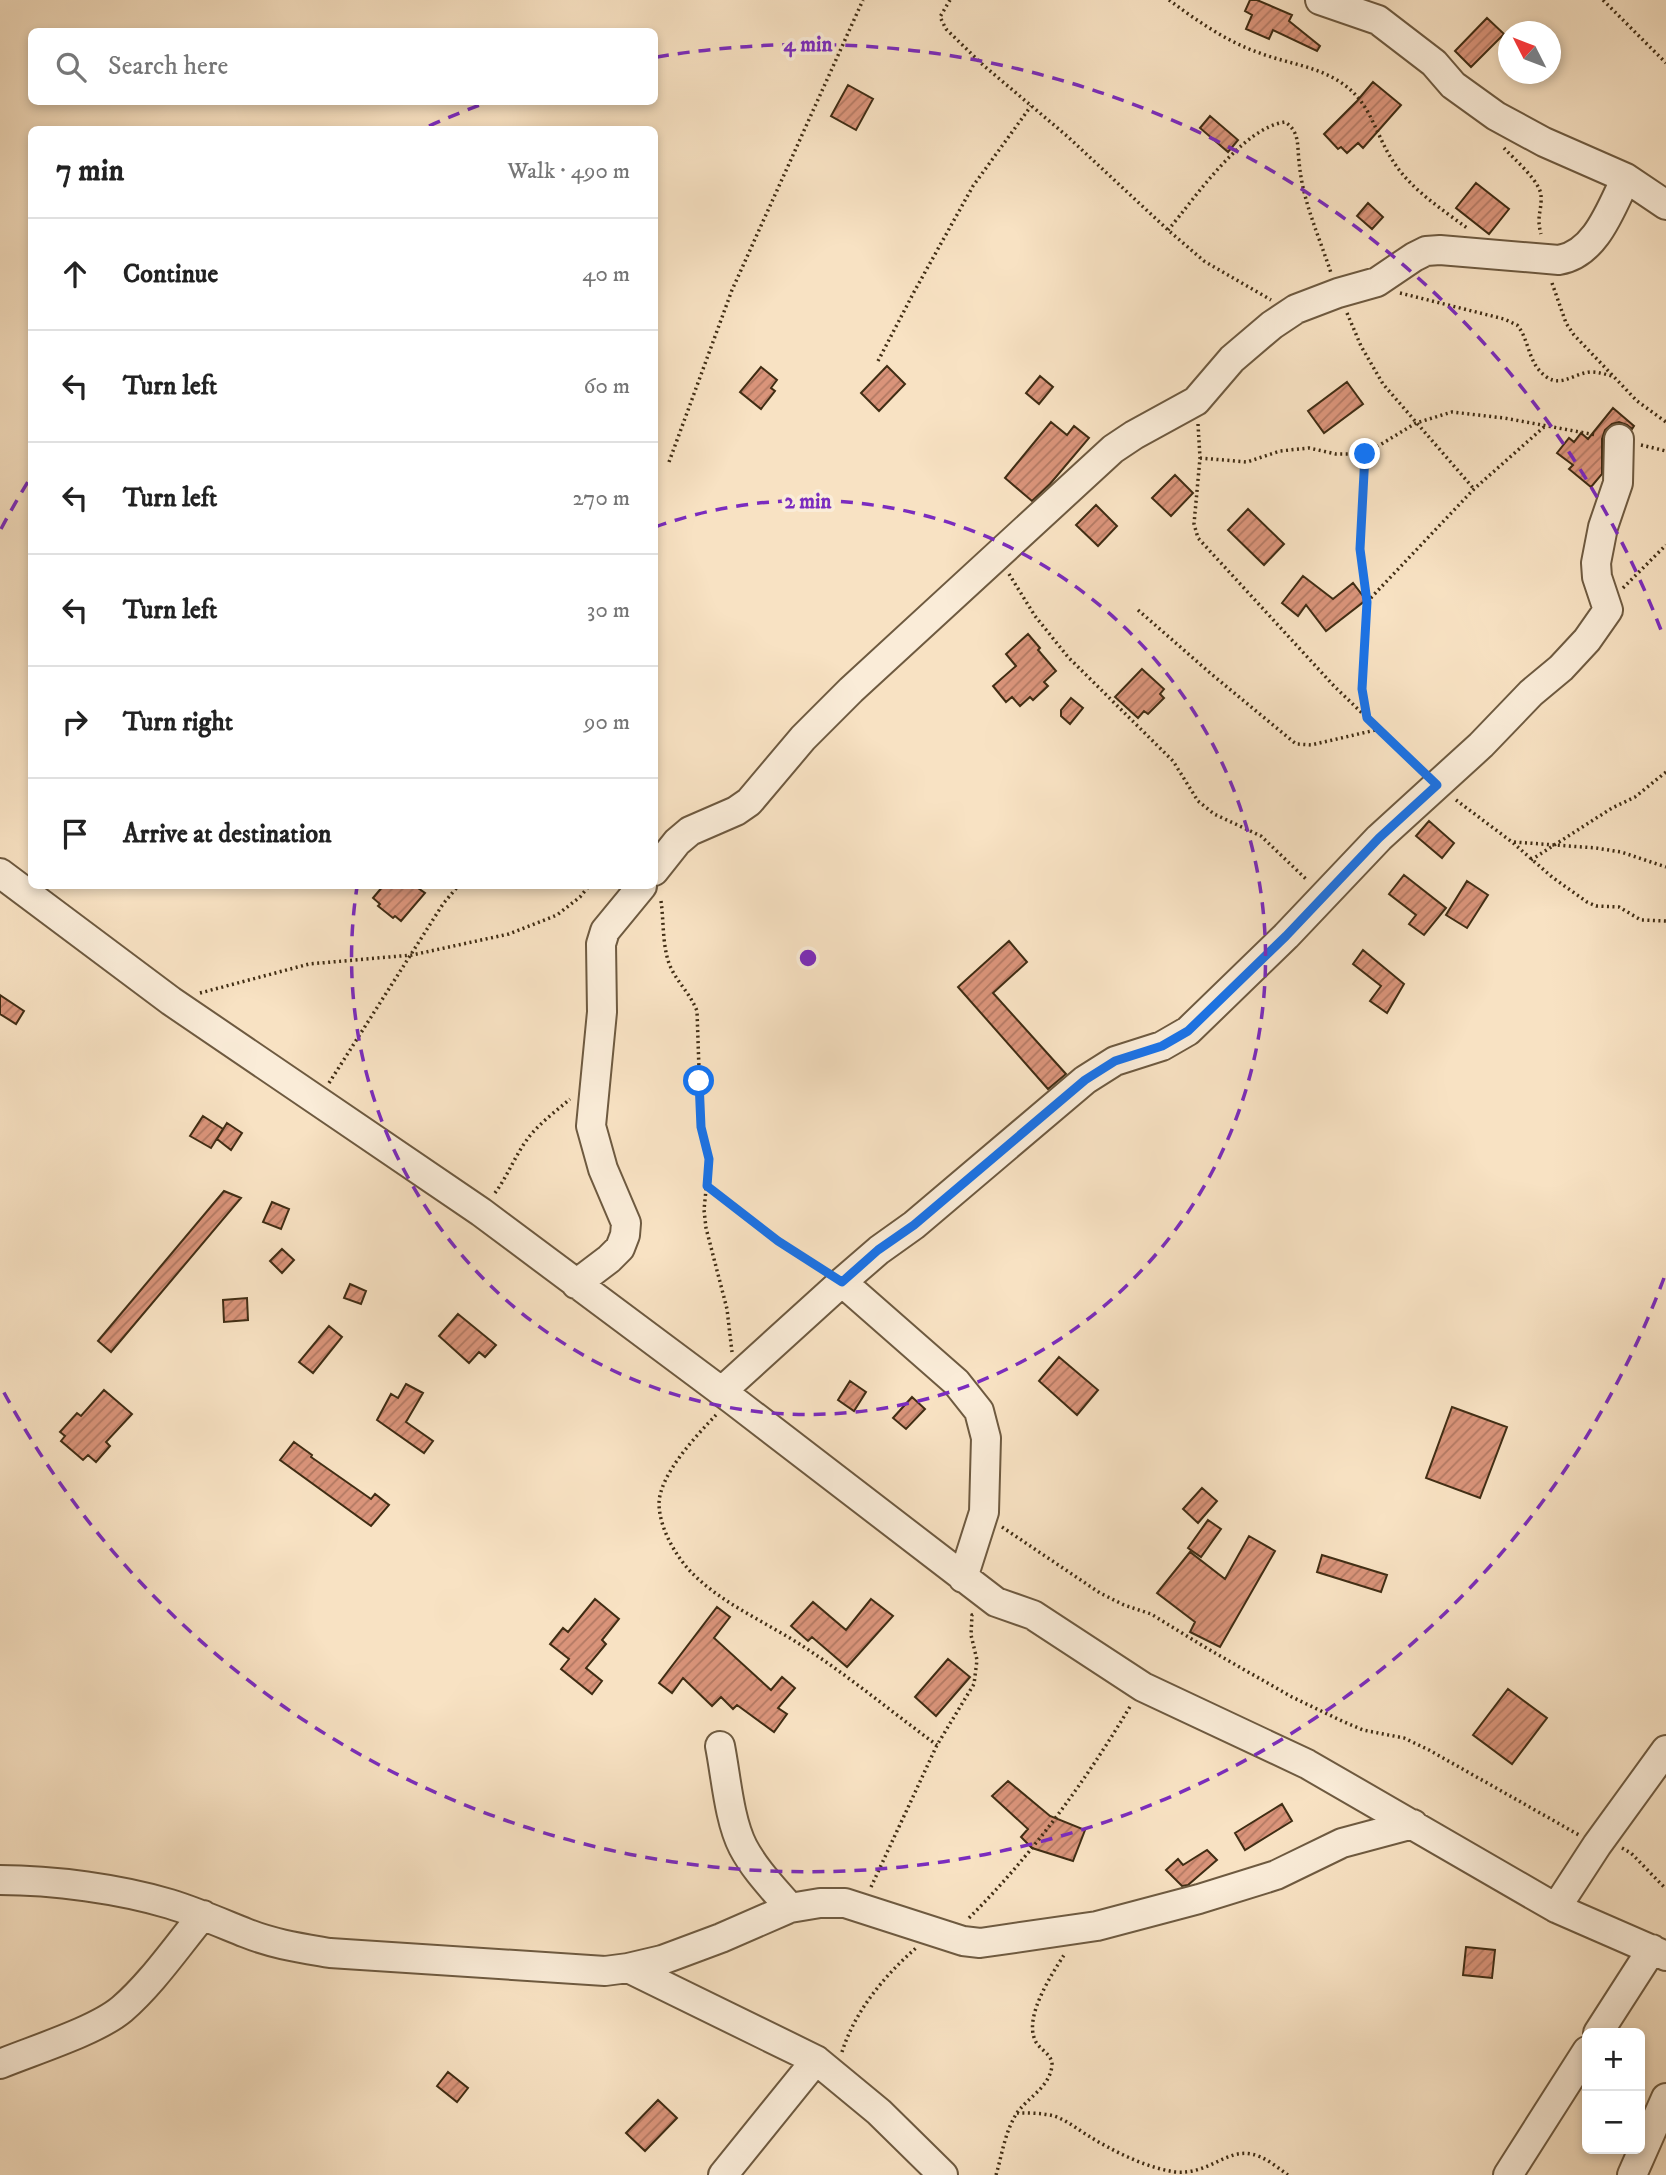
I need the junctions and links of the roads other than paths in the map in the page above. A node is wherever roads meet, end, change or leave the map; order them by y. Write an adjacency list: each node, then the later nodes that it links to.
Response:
1 (1320, 0): 2 (street)
2 (1626, 178): 3 (street); 5 (street)
3 (1666, 205)
4 (1619, 439): 8 (street)
5 (658, 866)
6 (0, 873): 9 (street)
7 (640, 889): 9 (street)
8 (842, 1282): 10 (street); 11 (street)
9 (576, 1284): 10 (street)
10 (731, 1388): 11 (street)
11 (963, 1578): 14 (street)
12 (720, 1746): 16 (street)
13 (1666, 1750): 17 (street)
14 (1413, 1824): 16 (street); 17 (street)
15 (0, 1880): 18 (street)
16 (790, 1908): 20 (street)
17 (1556, 1908): 19 (street)
18 (202, 1914): 20 (street); 23 (street)
19 (1659, 1953): 21 (street)
20 (628, 1968): 24 (street)
21 (1602, 2028)
22 (1582, 2059): 28 (street)
23 (0, 2064)
24 (826, 2067): 26 (street); 27 (street)
25 (1666, 2098): 29 (street)
26 (723, 2175)
27 (943, 2175)
28 (1508, 2175)
29 (1632, 2175)

